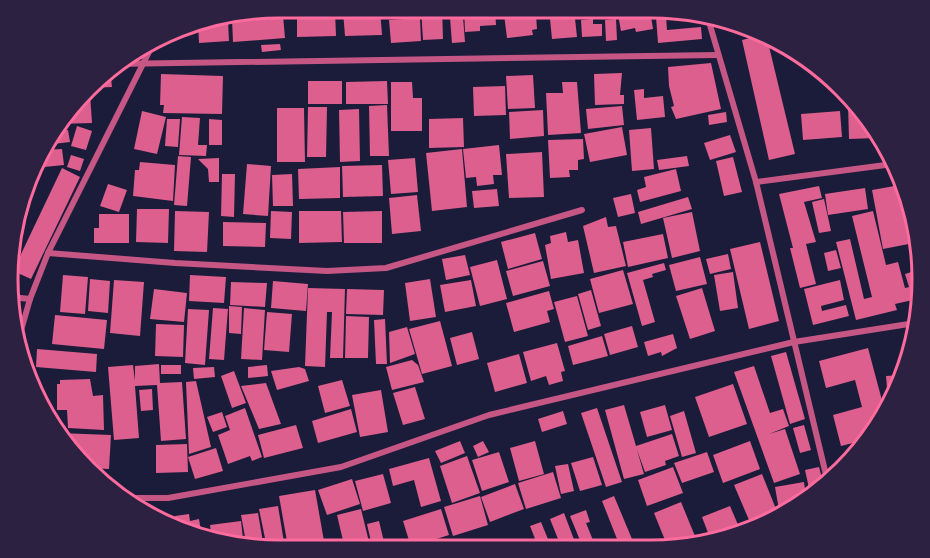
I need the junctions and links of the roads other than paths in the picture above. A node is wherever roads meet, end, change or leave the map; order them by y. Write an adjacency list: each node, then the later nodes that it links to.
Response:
1 (709, 25): 3 (street)
2 (148, 53): 4 (street)
3 (717, 55): 4 (street); 7 (street)
4 (143, 62): 5 (street); 9 (street)
5 (133, 63)
6 (885, 165): 7 (street)
7 (756, 182): 14 (street)
8 (582, 210): 9 (street)
9 (48, 253): 11 (street)
10 (19, 297): 11 (street)
11 (30, 298): 13 (street)
12 (908, 324): 14 (street)
13 (22, 326)
14 (794, 342): 15 (street); 16 (street)
15 (826, 473)
16 (137, 498)

